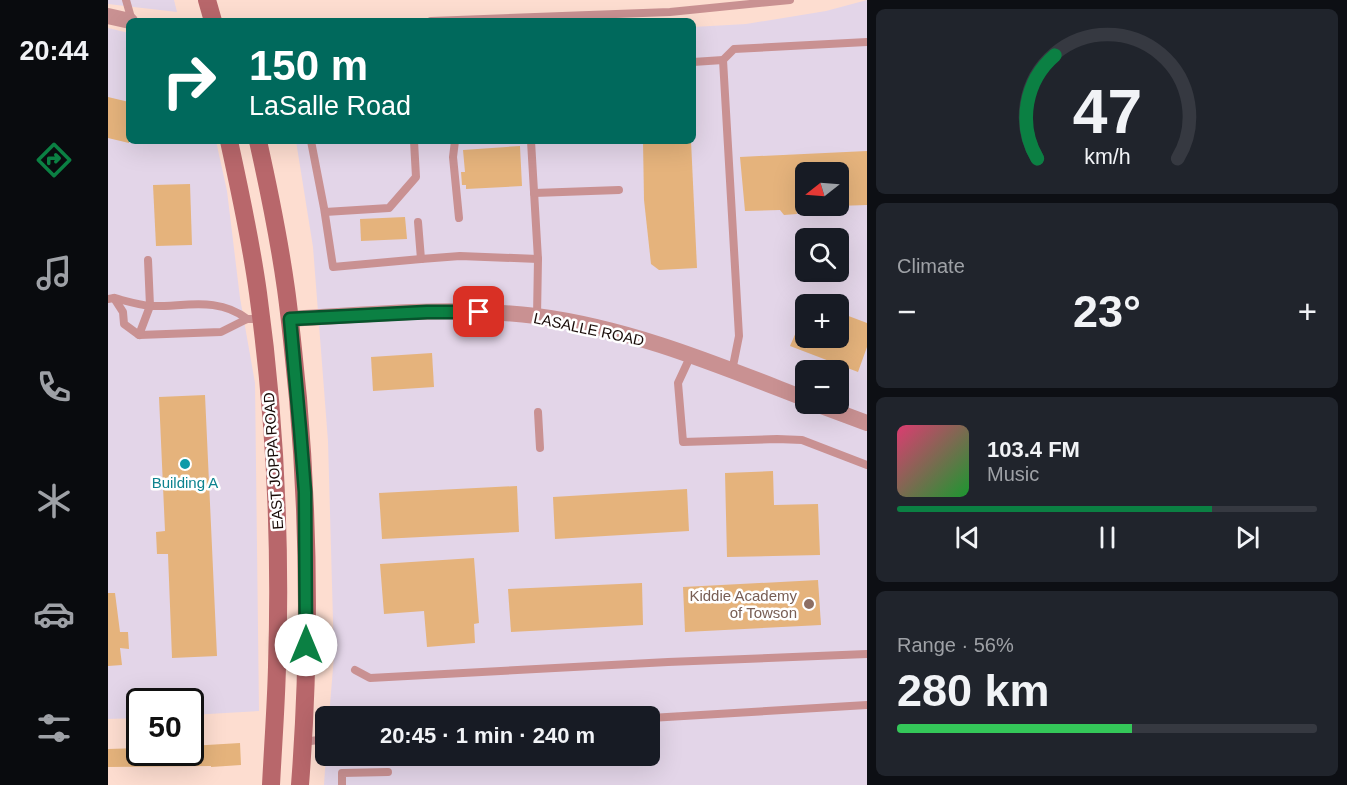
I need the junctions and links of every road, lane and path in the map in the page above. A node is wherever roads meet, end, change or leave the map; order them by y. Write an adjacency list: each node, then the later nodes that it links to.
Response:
1 (126, 0): 5 (lane)
2 (207, 0): 6 (main road)
3 (790, 0): 7 (lane)
4 (108, 16): 8 (street)
5 (130, 18)
6 (212, 18)
7 (511, 18)
8 (126, 20)
9 (867, 42): 10 (lane)
10 (723, 60): 11 (lane); 33 (lane)
11 (696, 62)
12 (230, 144): 29 (main road, EAST JOPPA ROAD)
13 (259, 144): 30 (main road, EAST JOPPA ROAD)
14 (312, 144): 20 (lane)
15 (414, 144): 20 (lane)
16 (455, 144): 21 (lane)
17 (531, 144): 19 (lane)
18 (619, 190): 19 (lane)
19 (534, 193): 25 (lane)
20 (325, 212): 23 (lane)
21 (459, 218)
22 (418, 222): 23 (lane)
23 (421, 259): 25 (lane)
24 (148, 260): 27 (lane)
25 (537, 260): 28 (lane)
26 (111, 299): 27 (lane); 31 (lane)
27 (150, 306): 29 (lane); 31 (lane)
28 (537, 316): 30 (street, LASALLE ROAD); 32 (street, LASALLE ROAD)
29 (254, 319): 30 (main road); 31 (lane); 41 (main road, EAST JOPPA ROAD)
30 (290, 319): 42 (main road, EAST JOPPA ROAD)
31 (138, 335)
32 (691, 355): 33 (street, LASALLE ROAD); 39 (lane)
33 (732, 371): 34 (street, LASALLE ROAD)
34 (795, 395)
35 (538, 412): 38 (lane)
36 (843, 414): 37 (street)
37 (867, 423)
38 (540, 448)
39 (867, 465)
40 (867, 654): 43 (lane)
41 (277, 666): 42 (main road); 49 (main road, EAST JOPPA ROAD)
42 (306, 667): 47 (main road, EAST JOPPA ROAD)
43 (355, 670)
44 (867, 705): 45 (lane)
45 (660, 717)
46 (315, 740): 47 (lane)
47 (303, 742): 50 (main road, EAST JOPPA ROAD)
48 (388, 772): 51 (lane)
49 (271, 785)
50 (300, 785)
51 (342, 785)

